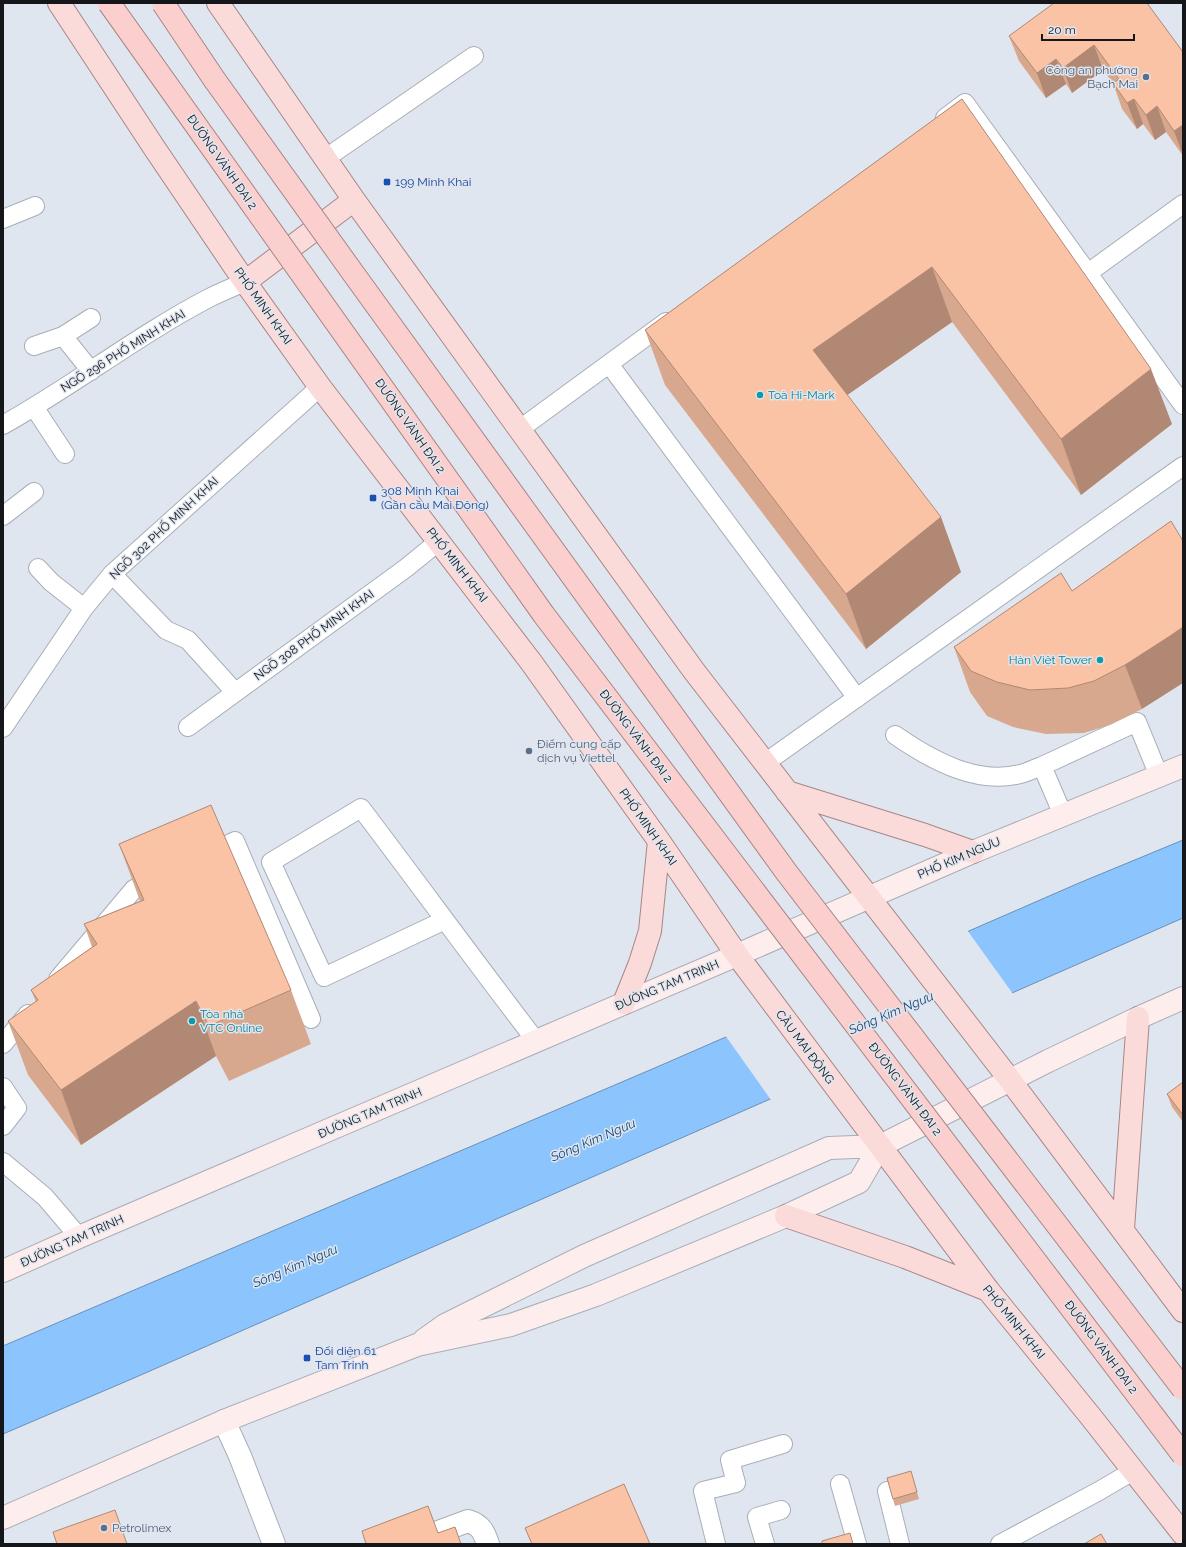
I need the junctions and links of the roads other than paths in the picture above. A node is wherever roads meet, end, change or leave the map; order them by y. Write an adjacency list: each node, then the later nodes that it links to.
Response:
1 (59, 3): 13 (main road, PHỐ MINH KHAI)
2 (109, 3): 72 (highway, ĐƯỜNG VÀNH ĐAI 2, bridge)
3 (163, 3): 69 (highway, bridge)
4 (218, 3): 7 (main road)
5 (474, 56): 7 (lane)
6 (933, 126): 12 (lane)
7 (326, 158): 8 (main road)
8 (354, 200): 13 (main road); 24 (main road)
9 (1183, 204): 12 (lane)
10 (35, 206): 11 (lane)
11 (3, 219)
12 (1088, 273): 21 (lane)
13 (245, 282): 19 (lane, NGÕ 296 PHỐ MINH KHAI); 20 (main road, PHỐ MINH KHAI)
14 (679, 313): 18 (lane)
15 (91, 318): 16 (lane)
16 (63, 336): 17 (lane); 19 (lane)
17 (34, 346)
18 (609, 364): 24 (lane); 34 (lane)
19 (91, 371): 22 (lane, NGÕ 296 PHỐ MINH KHAI)
20 (320, 387): 29 (main road, PHỐ MINH KHAI); 31 (lane, NGÕ 302 PHỐ MINH KHAI)
21 (1183, 405)
22 (34, 407): 23 (lane, NGÕ 296 PHỐ MINH KHAI); 25 (lane)
23 (3, 425)
24 (520, 429): 38 (main road)
25 (65, 454)
26 (1183, 466): 34 (lane)
27 (34, 492): 28 (lane)
28 (3, 516)
29 (438, 542): 33 (lane, NGÕ 308 PHỐ MINH KHAI); 44 (main road, PHỐ MINH KHAI)
30 (38, 568): 32 (lane)
31 (112, 574): 32 (lane, NGÕ 302 PHỐ MINH KHAI); 33 (lane)
32 (84, 608): 36 (lane, NGÕ 302 PHỐ MINH KHAI)
33 (235, 692): 35 (lane, NGÕ 308 PHỐ MINH KHAI)
34 (857, 698): 38 (lane)
35 (188, 727)
36 (3, 728)
37 (895, 735): 39 (lane)
38 (765, 763): 42 (main road)
39 (1042, 766): 41 (lane); 43 (lane)
40 (1183, 766): 41 (main road, PHỐ KIM NGƯU)
41 (1159, 776): 43 (main road, PHỐ KIM NGƯU)
42 (787, 792): 45 (main road); 46 (main road)
43 (1062, 815): 45 (main road, PHỐ KIM NGƯU)
44 (659, 841): 48 (main road, PHỐ MINH KHAI); 51 (main road)
45 (973, 852): 46 (main road, PHỐ KIM NGƯU)
46 (868, 897): 48 (main road, PHỐ KIM NGƯU); 56 (main road)
47 (445, 920): 47 (lane); 54 (lane)
48 (737, 955): 49 (main road, PHỐ MINH KHAI); 51 (main road, ĐƯỜNG TAM TRINH)
49 (761, 988): 58 (main road, CẦU MAI ĐỘNG)
50 (1183, 998): 52 (main road)
51 (624, 1003): 54 (main road, ĐƯỜNG TAM TRINH)
52 (1138, 1018): 56 (main road); 63 (main road)
53 (311, 1019): 55 (lane)
54 (536, 1041): 64 (main road, ĐƯỜNG TAM TRINH)
55 (3, 1044)
56 (1010, 1080): 60 (main road); 63 (main road)
57 (3, 1087): 59 (lane)
58 (850, 1105): 60 (main road, PHỐ MINH KHAI)
59 (3, 1126)
60 (880, 1146): 62 (main road); 66 (main road, PHỐ MINH KHAI); 68 (main road)
61 (3, 1162): 64 (lane)
62 (786, 1216): 66 (main road); 68 (main road)
63 (1123, 1229): 67 (main road)
64 (79, 1237): 65 (main road, ĐƯỜNG TAM TRINH)
65 (3, 1272)
66 (988, 1290): 73 (main road, PHỐ MINH KHAI)
67 (1183, 1311)
68 (417, 1345): 70 (main road)
69 (1183, 1389)
70 (224, 1422): 77 (main road); 79 (street)
71 (783, 1444): 82 (lane)
72 (1183, 1455)
73 (1133, 1471): 78 (main road, PHỐ MINH KHAI); 86 (lane)
74 (840, 1484): 84 (lane)
75 (887, 1491): 85 (lane)
76 (781, 1510): 83 (lane)
77 (3, 1518)
78 (1183, 1534)
79 (274, 1544)
80 (406, 1544): 81 (street)
81 (488, 1544)
82 (716, 1544)
83 (765, 1544)
84 (857, 1544)
85 (900, 1544)
86 (1000, 1544)

